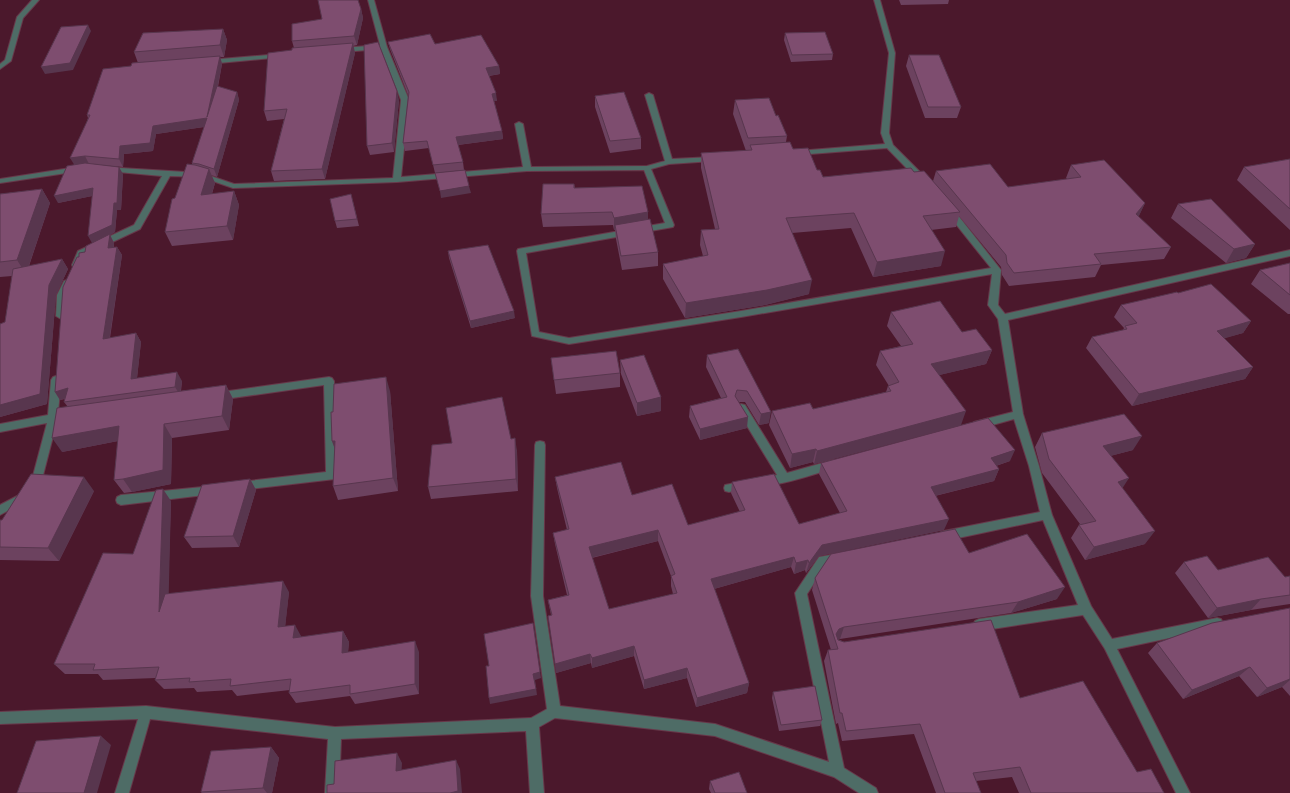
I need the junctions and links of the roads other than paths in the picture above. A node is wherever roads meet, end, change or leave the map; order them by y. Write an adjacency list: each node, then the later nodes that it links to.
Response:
1 (36, 0): 8 (street)
2 (371, 0): 4 (street)
3 (877, 0): 11 (street)
4 (384, 47): 5 (street); 20 (street)
5 (337, 51)
6 (289, 55): 7 (street)
7 (202, 62)
8 (0, 67)
9 (649, 95): 14 (street)
10 (519, 124): 18 (street)
11 (889, 146): 12 (street); 22 (street)
12 (787, 153)
13 (724, 158): 14 (street)
14 (669, 162): 17 (street)
15 (82, 168): 21 (street)
16 (97, 168): 19 (street)
17 (647, 168): 18 (street); 25 (street)
18 (527, 169): 20 (street)
19 (168, 174): 20 (street); 27 (street)
20 (397, 180)
21 (0, 181)
22 (929, 187)
23 (944, 204): 25 (street)
24 (1290, 253): 26 (street)
25 (997, 270): 26 (street)
26 (1003, 318): 32 (street)
27 (60, 325)
28 (57, 372): 33 (street)
29 (211, 396): 40 (street)
30 (740, 406): 38 (street)
31 (77, 414): 33 (street)
32 (1018, 414): 35 (street); 42 (street)
33 (53, 418): 34 (street); 41 (street)
34 (0, 428)
35 (965, 428)
36 (540, 445): 50 (street)
37 (844, 461): 38 (street)
38 (784, 478): 39 (street)
39 (729, 488)
40 (121, 500)
41 (0, 510)
42 (1046, 515): 43 (street); 45 (street)
43 (931, 539)
44 (854, 555): 54 (street)
45 (1086, 609): 47 (street); 48 (street)
46 (1228, 621): 48 (street)
47 (970, 626)
48 (1109, 645): 59 (street)
49 (146, 712): 51 (street); 53 (street); 55 (street)
50 (554, 712): 52 (street); 54 (street)
51 (0, 718)
52 (532, 724): 53 (street); 57 (street)
53 (335, 733): 56 (street)
54 (838, 772): 58 (street)
55 (122, 793)
56 (332, 793)
57 (537, 793)
58 (871, 793)
59 (1184, 793)

